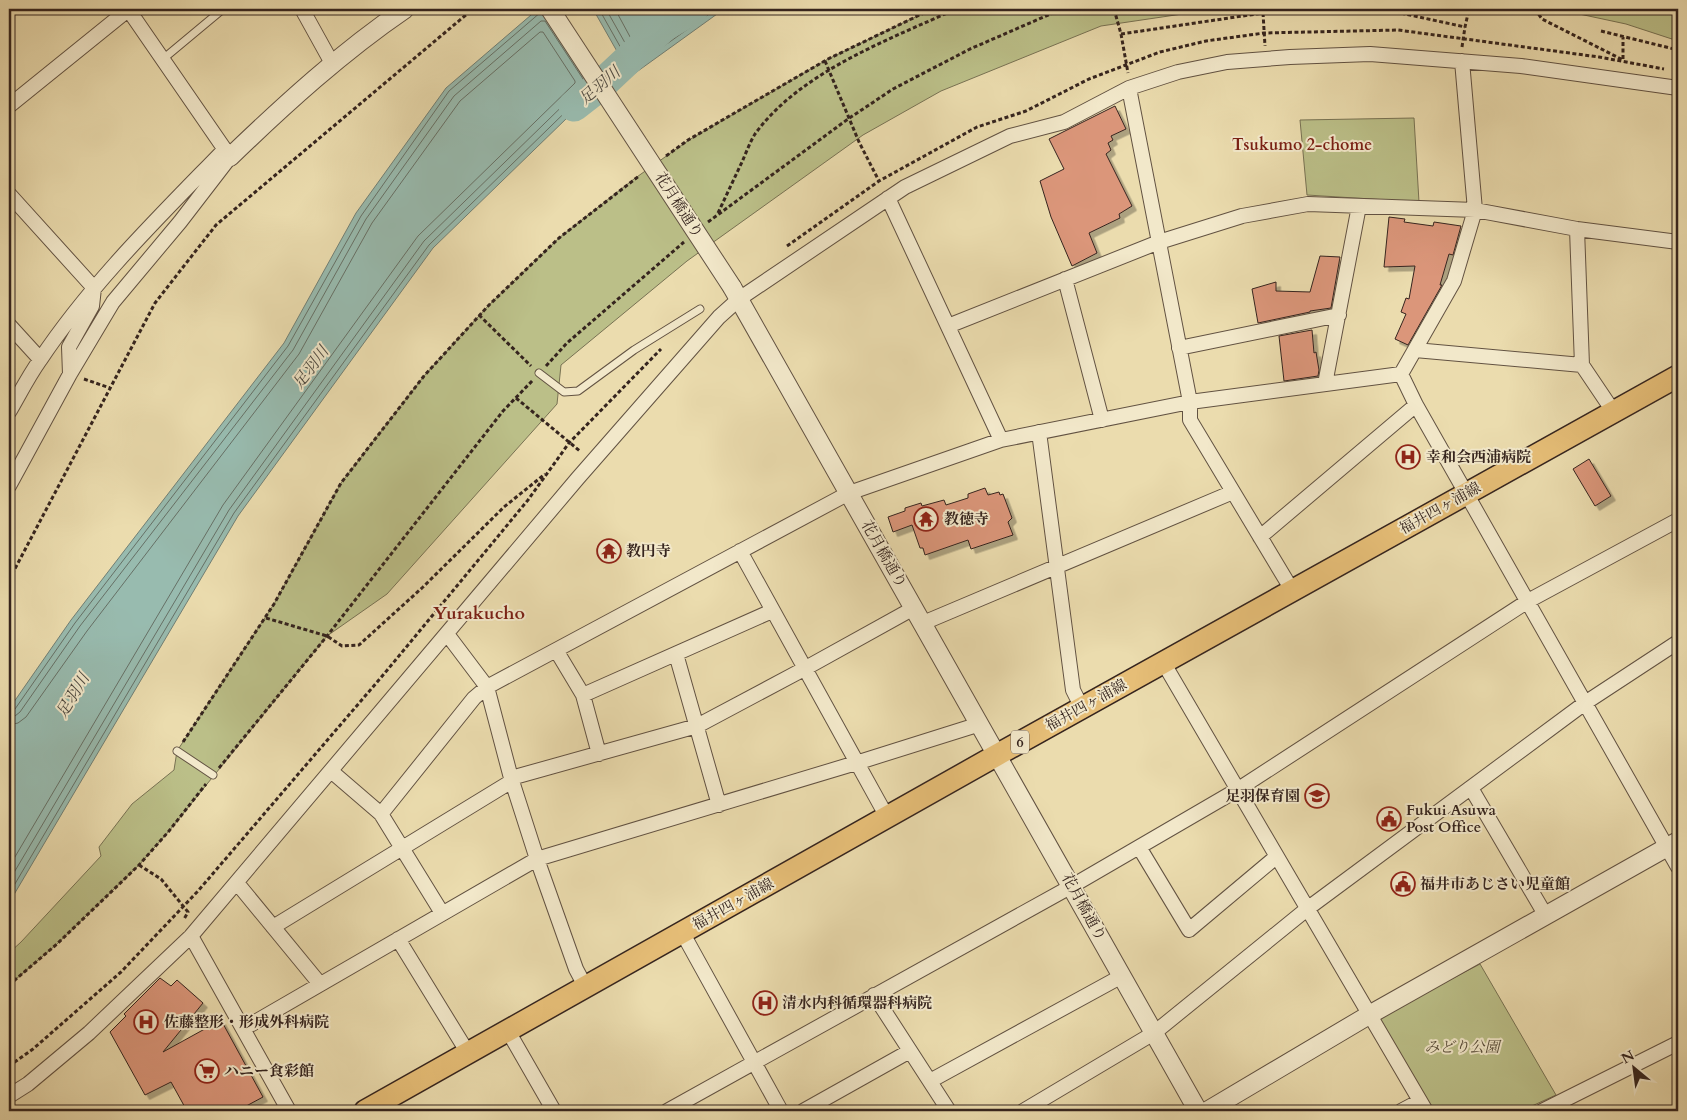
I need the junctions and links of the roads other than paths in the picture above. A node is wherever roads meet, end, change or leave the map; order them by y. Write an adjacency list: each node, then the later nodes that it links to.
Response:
1 (128, 9): 6 (street); 11 (street)
2 (223, 9): 6 (lane)
3 (302, 9): 8 (street)
4 (405, 9): 8 (street)
5 (550, 9): 22 (street, 花月橋通り, bridge)
6 (162, 59): 12 (street)
7 (1462, 61): 9 (street); 10 (street); 16 (street)
8 (333, 65): 12 (street)
9 (1129, 88): 14 (street); 18 (street)
10 (1678, 88)
11 (9, 106)
12 (228, 153): 21 (street); 31 (street)
13 (9, 194): 21 (street)
14 (888, 198): 22 (street); 26 (street)
15 (1359, 206): 16 (street); 18 (street); 24 (street)
16 (1475, 210): 17 (street); 28 (street)
17 (1577, 229): 19 (street); 30 (street)
18 (1158, 242): 20 (street); 27 (street)
19 (1678, 242)
20 (1065, 279): 26 (street); 40 (street)
21 (94, 288): 29 (street); 31 (street)
22 (736, 293): 44 (street, 花月橋通り); 55 (street)
23 (700, 308): 32 (lane)
24 (1339, 315): 27 (street); 35 (street)
25 (9, 325): 29 (street)
26 (948, 326): 42 (street)
27 (1179, 348): 36 (street)
28 (1415, 350): 30 (street); 33 (street)
29 (40, 360): 39 (street)
30 (1582, 365): 38 (street)
31 (70, 374): 43 (street)
32 (539, 374)
33 (1401, 374): 35 (street); 37 (street)
34 (1678, 376): 38 (main road, 福井四ヶ浦線 / 6)
35 (1326, 384): 36 (street)
36 (1190, 402): 40 (street); 45 (street)
37 (1416, 405): 46 (street); 48 (street)
38 (1613, 411): 46 (main road, 福井四ヶ浦線 / 6)
39 (9, 412)
40 (1102, 420): 41 (street)
41 (1039, 432): 42 (street); 50 (street)
42 (1000, 440): 44 (street)
43 (9, 486)
44 (849, 492): 49 (street); 54 (street, 花月橋通り)
45 (1233, 492): 48 (street); 50 (street)
46 (1467, 493): 51 (main road, 福井四ヶ浦線 / 6); 52 (street)
47 (1678, 520): 52 (street)
48 (1260, 537): 51 (street)
49 (740, 551): 53 (street); 57 (street)
50 (1057, 566): 54 (street); 64 (street)
51 (1292, 590): 59 (main road, 福井四ヶ浦線 / 6)
52 (1528, 602): 63 (street); 75 (street)
53 (772, 611): 58 (street); 60 (street)
54 (919, 615): 60 (street); 65 (street, 花月橋通り)
55 (447, 634): 61 (street); 71 (street)
56 (1678, 642): 63 (street)
57 (556, 650): 61 (street); 62 (street)
58 (676, 654): 62 (street); 66 (street)
59 (1163, 662): 64 (main road, 福井四ヶ浦線 / 6); 75 (street)
60 (804, 669): 66 (street); 70 (street)
61 (487, 687): 73 (street); 77 (street)
62 (583, 695): 68 (street)
63 (1585, 703): 74 (street); 79 (street)
64 (1082, 708): 69 (main road, 福井四ヶ浦線 / 6)
65 (980, 724): 69 (street, 花月橋通り); 70 (street)
66 (697, 726): 68 (street); 76 (street)
67 (177, 751): 72 (lane)
68 (599, 754): 73 (street)
69 (997, 755): 78 (main road, 福井四ヶ浦線 / 6); 86 (street, 花月橋通り)
70 (856, 764): 76 (street); 78 (street)
71 (331, 771): 77 (street); 85 (street)
72 (213, 775)
73 (511, 780): 81 (street); 83 (street)
74 (1471, 788): 87 (street); 89 (street)
75 (1237, 790): 80 (street); 82 (street)
76 (719, 805): 83 (street)
77 (381, 814): 81 (street)
78 (887, 817): 91 (main road, 福井四ヶ浦線 / 6)
79 (1673, 844): 84 (street); 89 (street)
80 (1139, 847): 82 (street); 86 (street)
81 (402, 848): 88 (street); 90 (street)
82 (1276, 857): 87 (street)
83 (537, 859): 88 (street); 96 (street)
84 (1678, 866)
85 (236, 883): 90 (street); 92 (street)
86 (1072, 886): 94 (street, 花月橋通り); 97 (street)
87 (1308, 909): 98 (street); 101 (street)
88 (442, 913): 93 (street)
89 (1546, 916): 98 (street)
90 (273, 927): 95 (street)
91 (682, 932): 96 (main road, 福井四ヶ浦線 / 6); 105 (street)
92 (191, 936): 99 (street); 107 (street)
93 (398, 938): 95 (street); 104 (street)
94 (1122, 976): 101 (street, 花月橋通り); 106 (street)
95 (320, 984): 99 (street)
96 (585, 986): 100 (main road, 福井四ヶ浦線 / 6)
97 (874, 995): 103 (street); 105 (street)
98 (1369, 1015): 108 (street); 118 (street)
99 (243, 1029): 109 (street)
100 (508, 1031): 104 (main road, 福井四ヶ浦線 / 6); 111 (street)
101 (1154, 1033): 116 (street); 117 (street, 花月橋通り)
102 (1678, 1043): 120 (street)
103 (910, 1051): 106 (street); 114 (street)
104 (468, 1053): 110 (main road, 福井四ヶ浦線 / 6)
105 (754, 1062): 112 (street); 113 (street)
106 (930, 1081): 115 (street)
107 (9, 1096)
108 (1423, 1106): 119 (street)
109 (289, 1111)
110 (365, 1111)
111 (554, 1111)
112 (667, 1111)
113 (781, 1111)
114 (803, 1111)
115 (949, 1111)
116 (1023, 1111)
117 (1198, 1111)
118 (1207, 1111)
119 (1401, 1111)
120 (1542, 1111)

